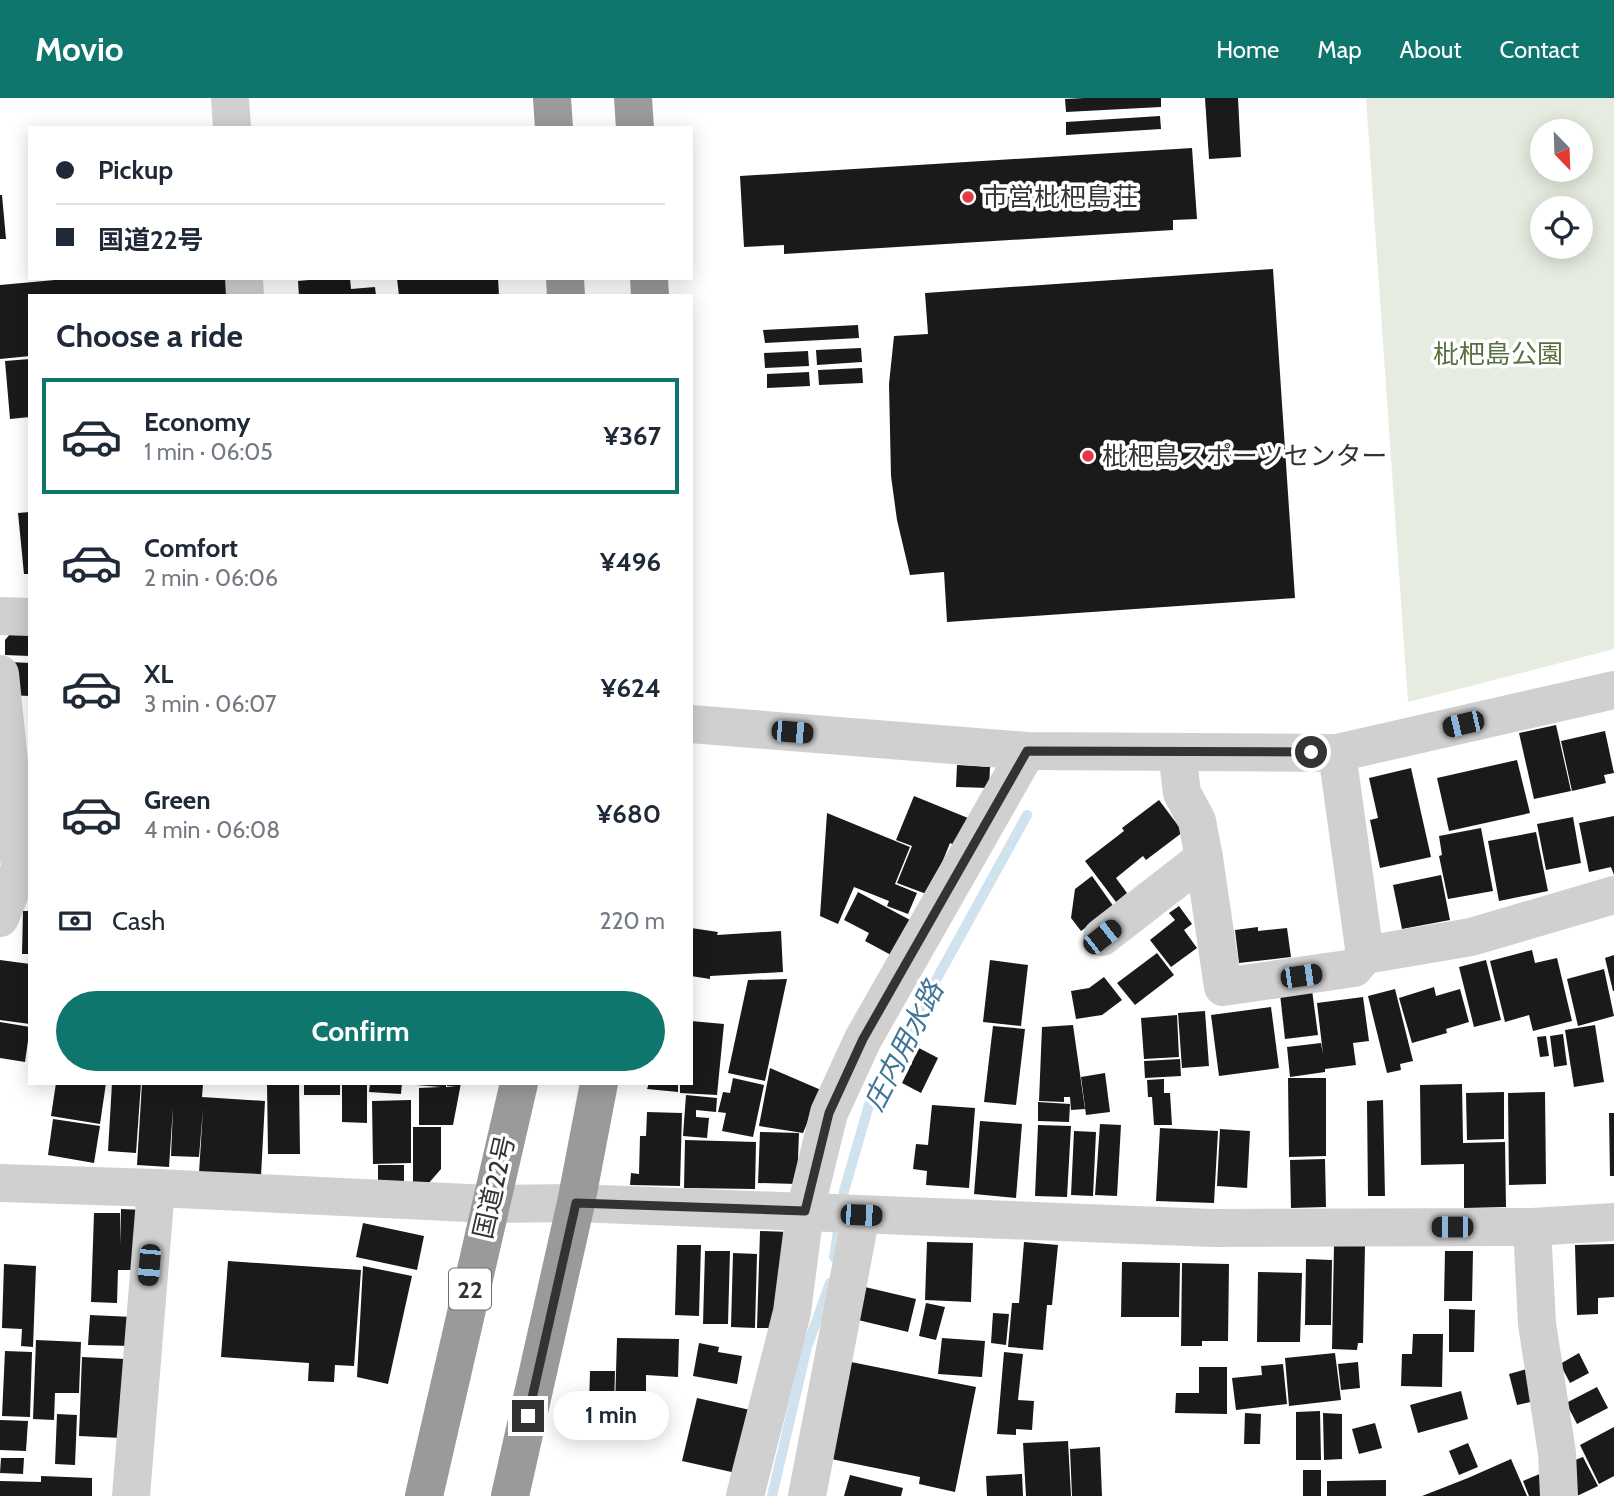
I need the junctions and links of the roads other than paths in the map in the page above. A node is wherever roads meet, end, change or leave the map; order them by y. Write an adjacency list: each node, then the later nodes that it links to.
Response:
1 (230, 98): 4 (street)
2 (552, 98): 5 (highway)
3 (632, 98): 6 (highway)
4 (232, 126)
5 (554, 126)
6 (635, 126)
7 (0, 616): 8 (street)
8 (28, 617)
9 (0, 674): 15 (street)
10 (1614, 690): 14 (street)
11 (693, 724): 12 (street)
12 (1027, 751): 13 (street); 28 (street)
13 (1178, 752): 14 (street); 16 (street)
14 (1337, 752): 21 (street)
15 (4, 759): 17 (street)
16 (1205, 858): 20 (street); 21 (street)
17 (25, 867): 19 (street)
18 (1614, 895): 21 (street)
19 (0, 918)
20 (1102, 937)
21 (1365, 956)
22 (519, 1085): 27 (highway, 国道22号 / 22)
23 (599, 1085): 26 (highway)
24 (0, 1183): 25 (street)
25 (156, 1188): 27 (street); 32 (street)
26 (576, 1203): 27 (street); 28 (street); 34 (highway)
27 (489, 1204): 33 (highway, 国道22号 / 22)
28 (810, 1211): 29 (street); 35 (street)
29 (859, 1215): 31 (street); 36 (street)
30 (1614, 1222): 31 (street)
31 (1532, 1227): 37 (street)
32 (131, 1496)
33 (424, 1496)
34 (510, 1496)
35 (746, 1496)
36 (807, 1496)
37 (1559, 1496)

